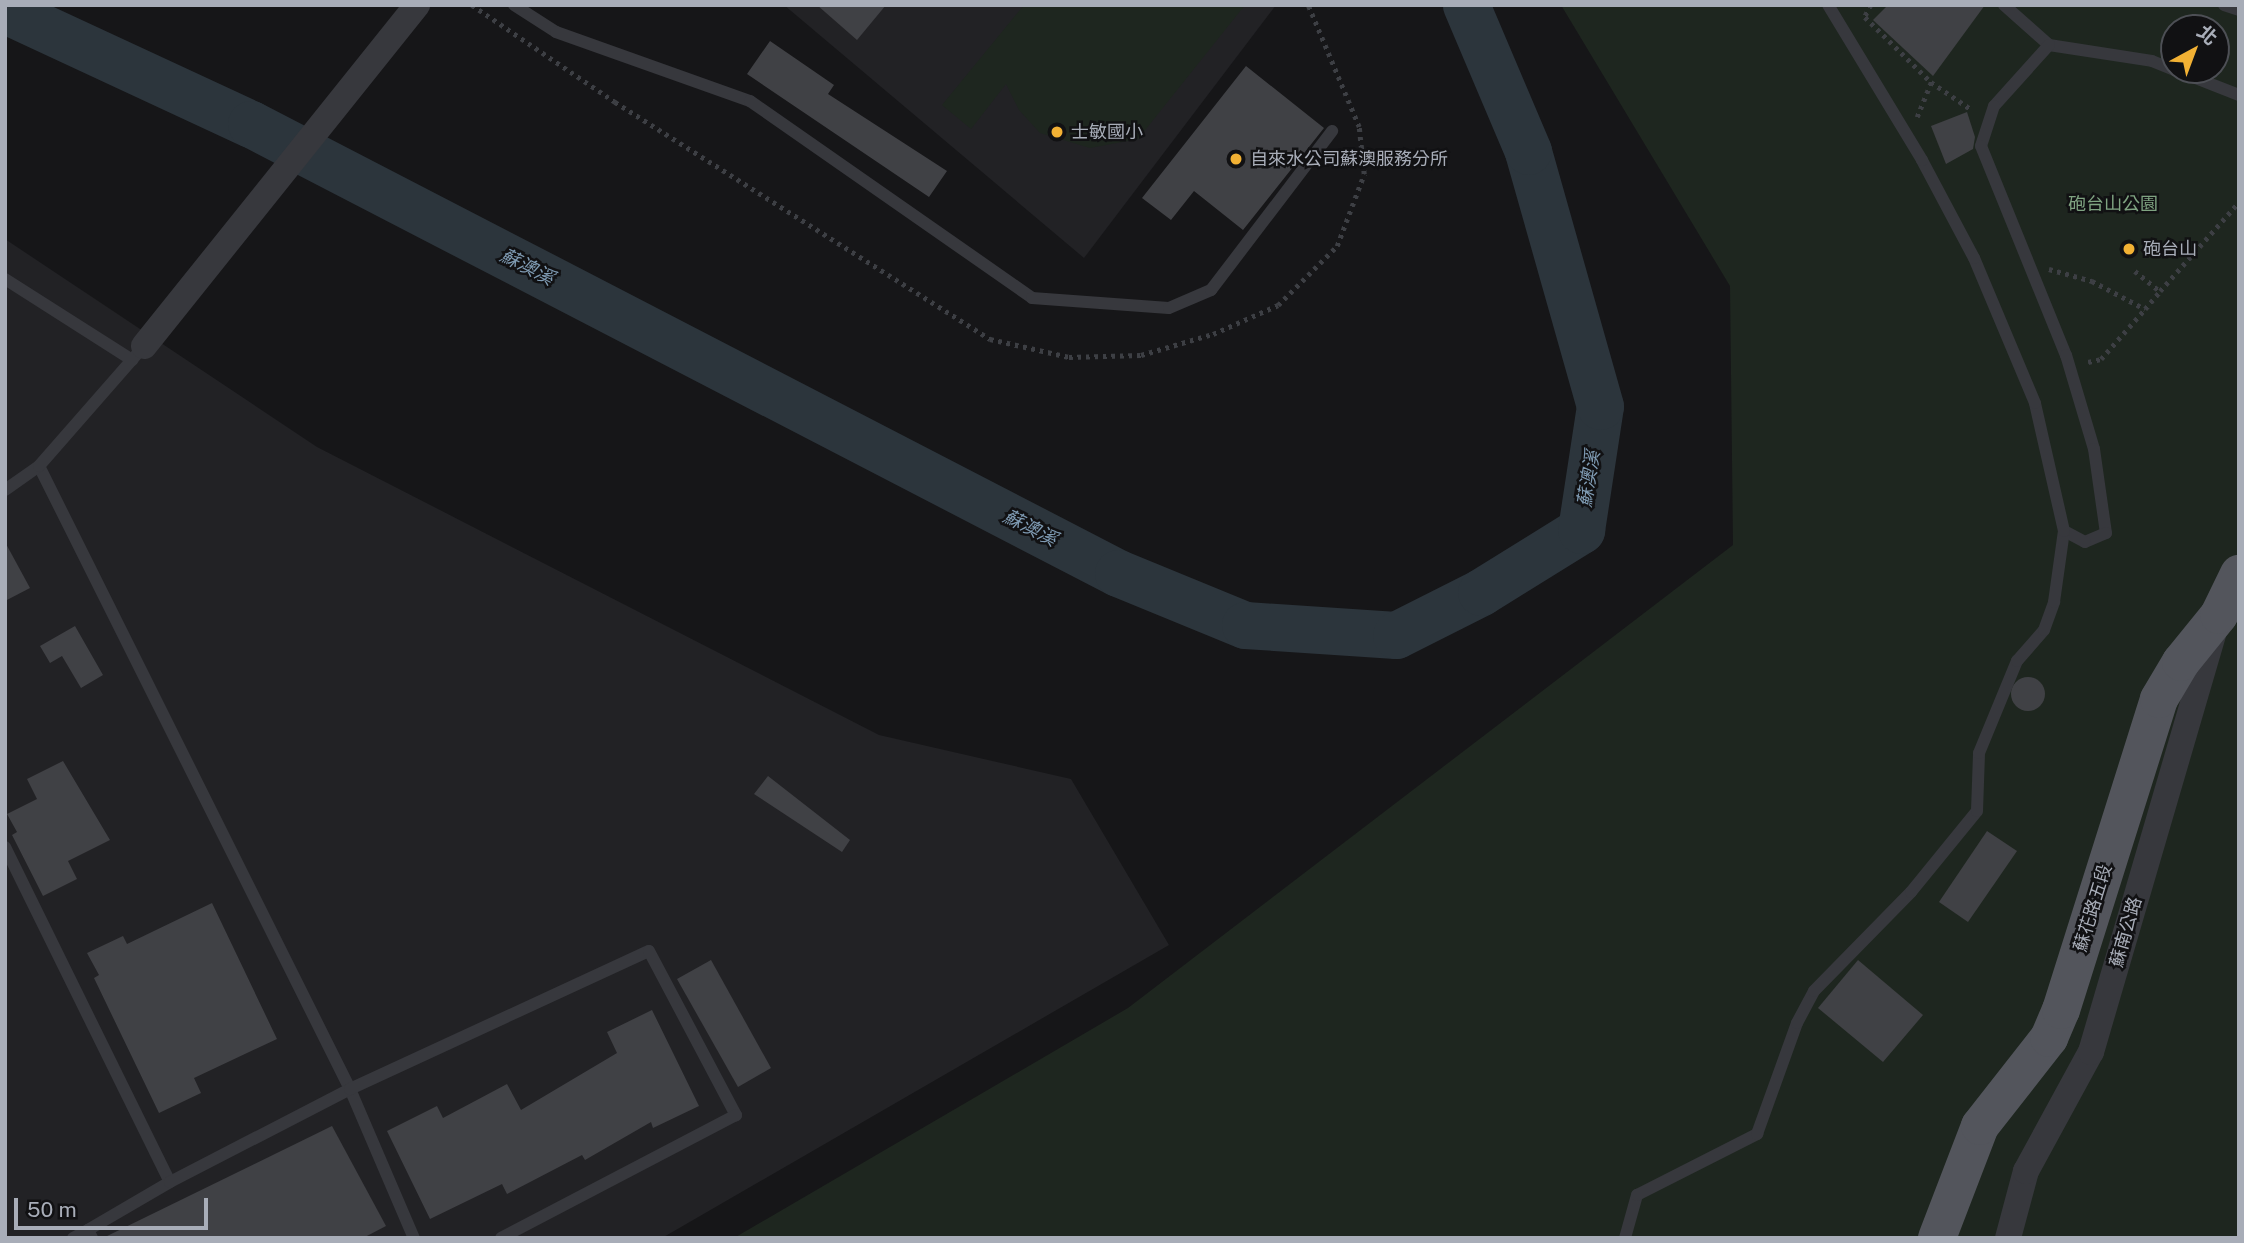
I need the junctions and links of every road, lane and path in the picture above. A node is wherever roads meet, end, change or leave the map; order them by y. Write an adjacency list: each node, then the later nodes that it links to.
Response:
1 (417, 5): 24 (street)
2 (472, 5): 4 (path)
3 (514, 5): 15 (lane)
4 (1308, 5)
5 (1828, 5): 17 (lane)
6 (1871, 5): 12 (path)
7 (2004, 5): 10 (lane)
8 (2224, 5): 9 (lane)
9 (2239, 10)
10 (2049, 45): 11 (lane); 16 (lane)
11 (2160, 64)
12 (1931, 82): 16 (path); 17 (path)
13 (2212, 84): 14 (lane)
14 (2239, 94)
15 (1332, 131)
16 (1983, 136): 19 (lane)
17 (1908, 137): 28 (lane)
18 (2239, 202): 22 (path)
19 (2028, 263): 23 (path); 25 (lane)
20 (2135, 271): 22 (path)
21 (5, 279): 24 (lane)
22 (2160, 291): 23 (path)
23 (2145, 309): 25 (path)
24 (138, 353): 26 (lane)
25 (2070, 367): 28 (lane)
26 (39, 467): 27 (lane); 32 (lane)
27 (5, 490)
28 (2064, 531): 38 (lane)
29 (2239, 574): 30 (main road, 蘇花路五段)
30 (2218, 615): 39 (main road, 蘇花路五段); 40 (street, 蘇南公路)
31 (5, 847): 33 (lane)
32 (350, 1089): 33 (lane); 36 (lane); 37 (lane)
33 (170, 1182): 34 (lane)
34 (90, 1234): 35 (lane)
35 (72, 1238)
36 (414, 1238)
37 (501, 1238)
38 (1625, 1238)
39 (1937, 1238)
40 (2008, 1238)

